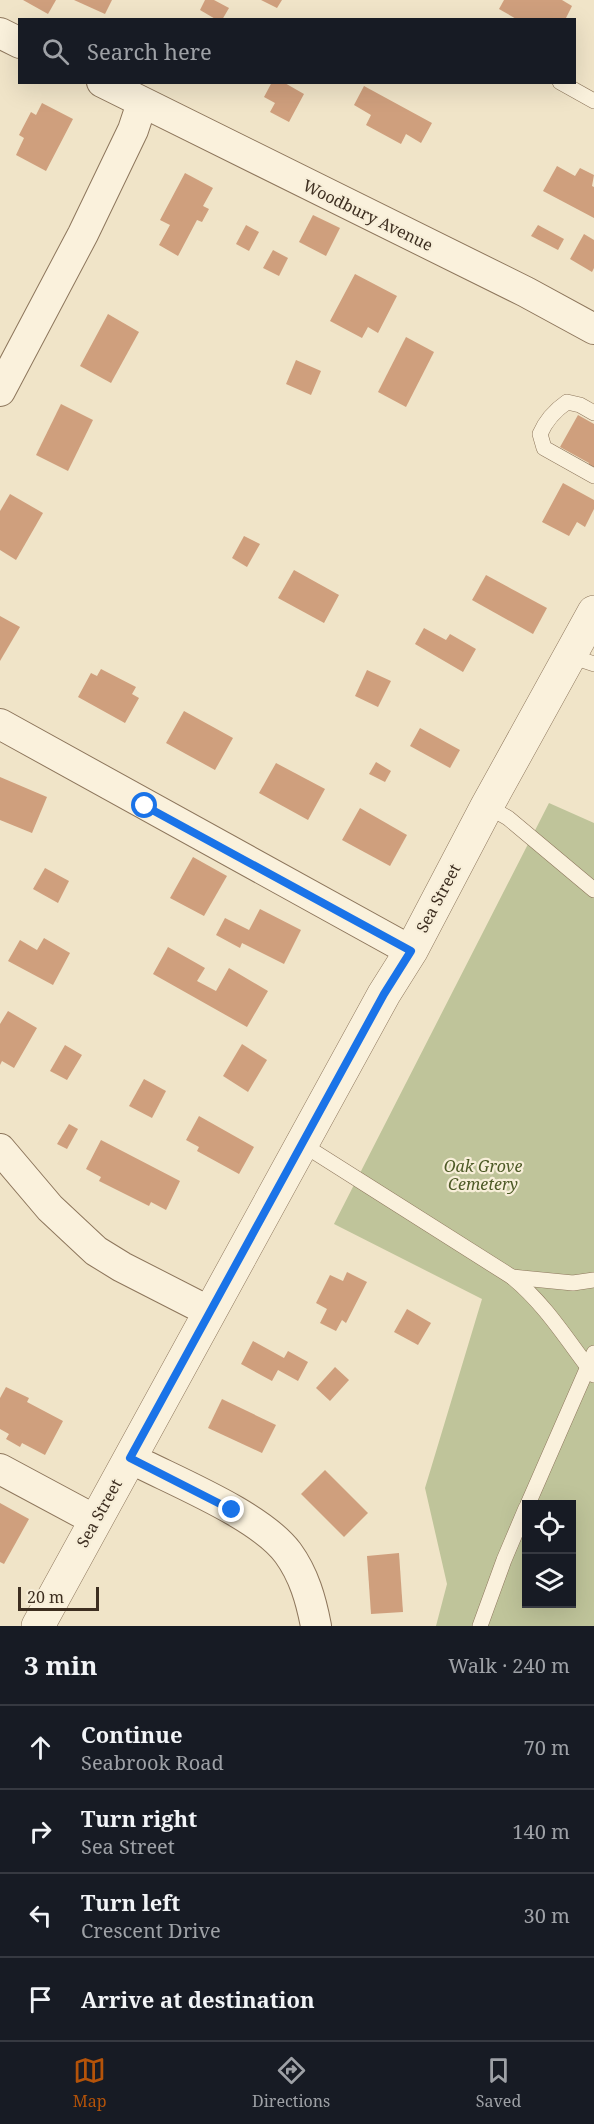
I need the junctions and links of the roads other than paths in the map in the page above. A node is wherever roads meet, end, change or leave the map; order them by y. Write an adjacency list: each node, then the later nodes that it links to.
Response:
1 (0, 33): 2 (street)
2 (18, 42)
3 (106, 84): 6 (street, Woodbury Avenue)
4 (564, 84): 5 (lane)
5 (594, 101)
6 (142, 103): 7 (street, Woodbury Avenue); 8 (street)
7 (594, 328)
8 (0, 391)
9 (594, 413): 10 (lane)
10 (594, 476)
11 (594, 612): 12 (street, Sea Street)
12 (582, 660): 14 (street, Sea Street)
13 (0, 724): 16 (street)
14 (487, 806): 15 (lane); 16 (street, Sea Street)
15 (594, 890)
16 (411, 951): 17 (street, Sea Street)
17 (302, 1144): 19 (lane); 21 (street, Sea Street)
18 (0, 1149): 21 (street)
19 (512, 1277): 20 (lane); 22 (lane)
20 (594, 1280)
21 (210, 1312): 23 (street, Sea Street)
22 (592, 1365): 25 (lane)
23 (130, 1458): 27 (street, Sea Street); 29 (street)
24 (0, 1469): 27 (street)
25 (530, 1500)
26 (522, 1518): 30 (lane)
27 (95, 1520): 28 (street, Sea Street)
28 (38, 1626)
29 (316, 1626)
30 (480, 1626)

